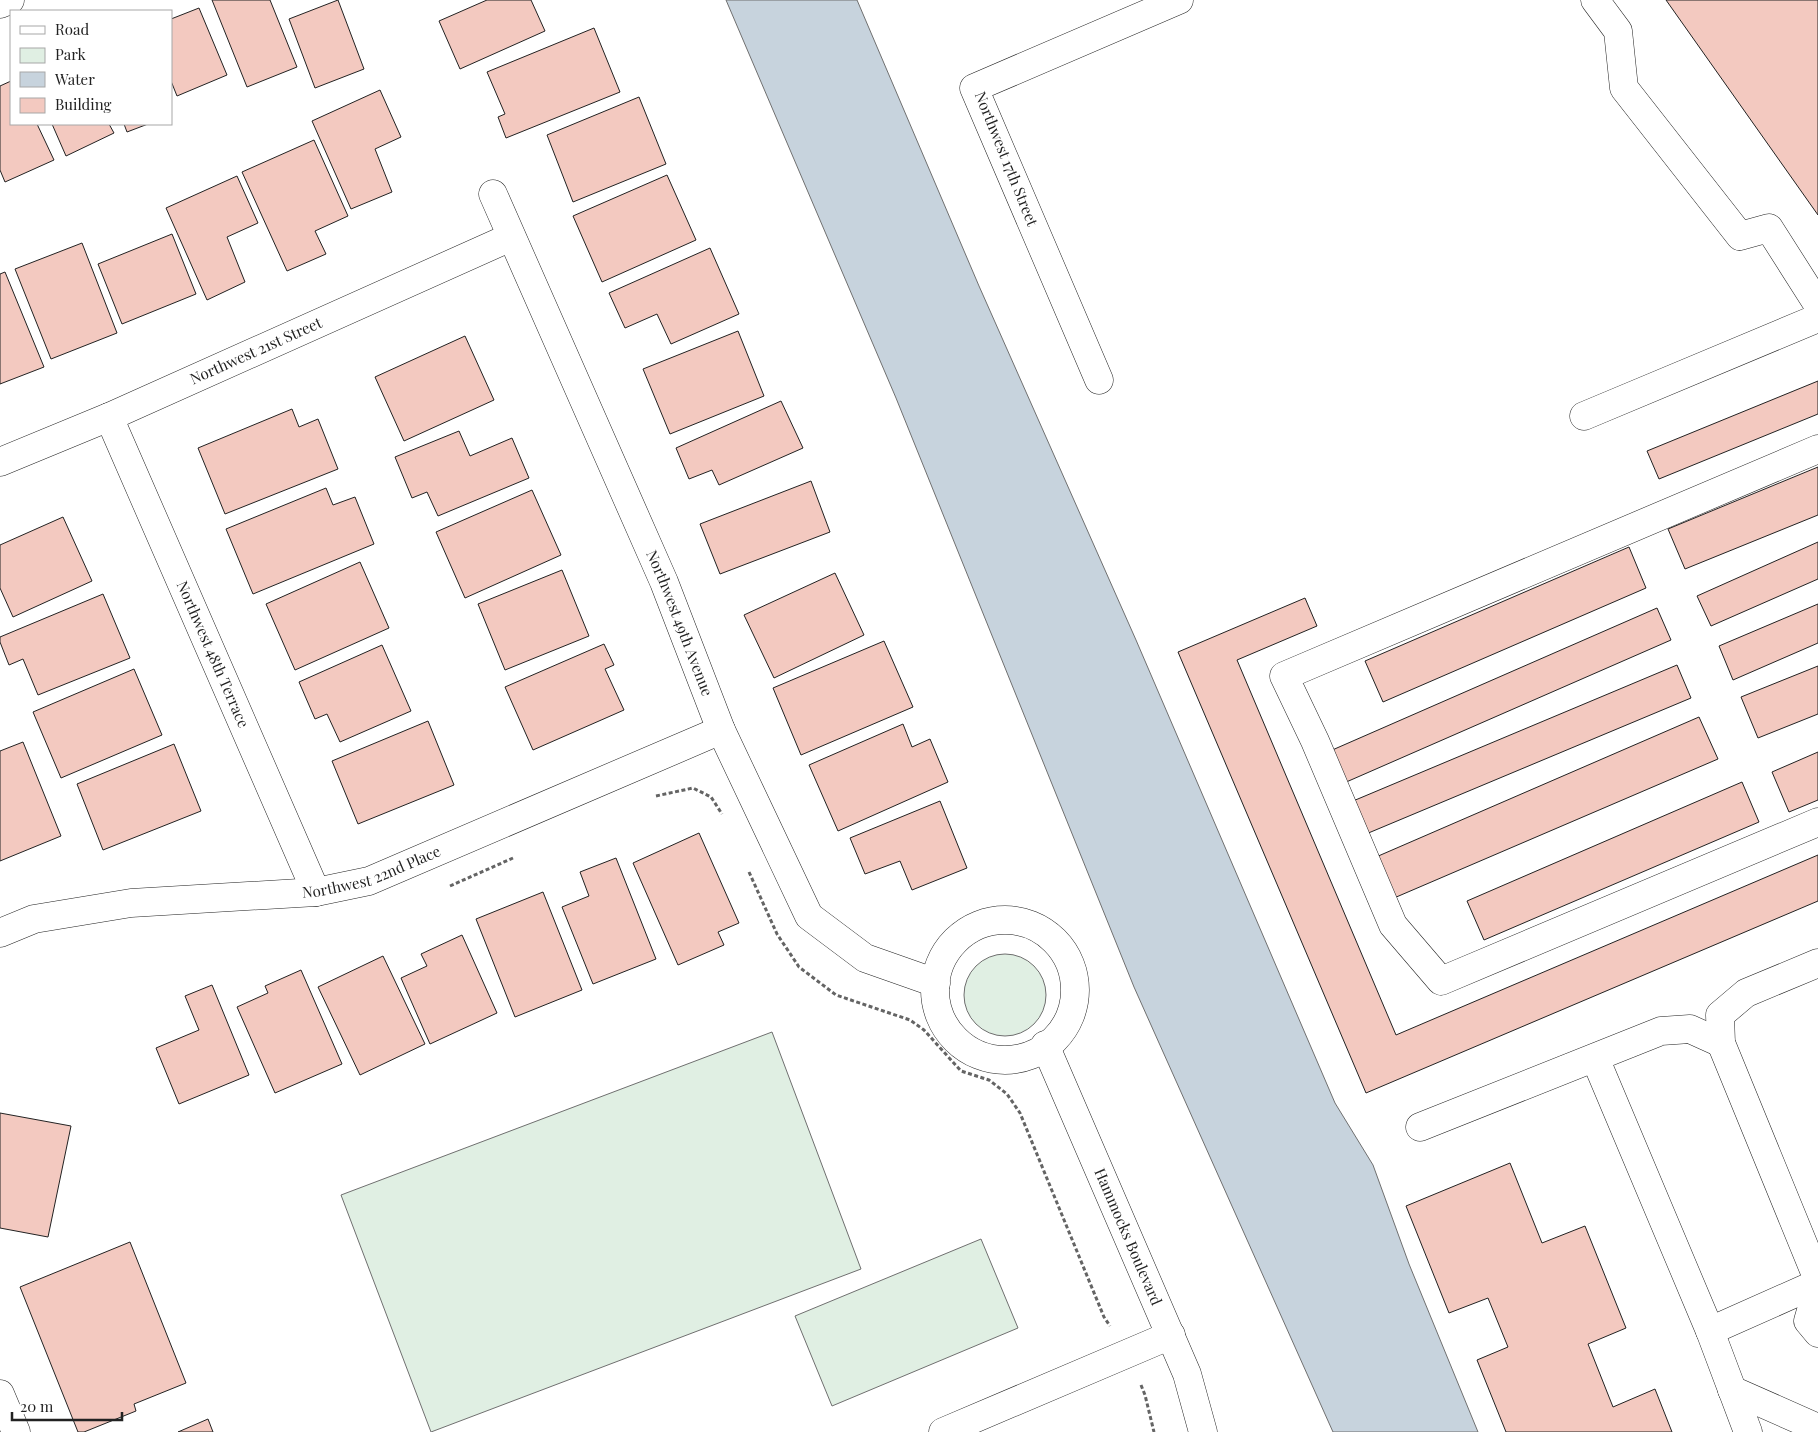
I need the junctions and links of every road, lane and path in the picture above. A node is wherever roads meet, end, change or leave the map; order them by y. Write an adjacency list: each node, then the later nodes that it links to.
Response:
1 (10, 0): 4 (street)
2 (1179, 0): 9 (street, Northwest 17th Street)
3 (1596, 0): 7 (street)
4 (0, 4)
5 (493, 194): 6 (street, Northwest 49th Avenue)
6 (511, 237): 10 (street, Northwest 21st Street); 14 (street, Northwest 49th Avenue)
7 (1818, 305)
8 (1818, 318): 11 (street)
9 (1099, 380)
10 (109, 416): 13 (street, Northwest 21st Street); 21 (street, Northwest 48th Terrace)
11 (1584, 416)
12 (1818, 449): 17 (street)
13 (0, 462)
14 (721, 730): 21 (street, Northwest 22nd Place); 24 (street, Northwest 49th Avenue)
15 (652, 797): 16 (path)
16 (726, 821)
17 (1818, 822)
18 (520, 855): 20 (path)
19 (745, 864): 33 (path)
20 (450, 886)
21 (316, 892): 22 (street, Northwest 22nd Place)
22 (0, 933)
23 (1818, 963): 25 (street)
24 (936, 983): 26 (street); 26 (street)
25 (1721, 1043): 27 (street); 29 (street)
26 (1045, 1045): 32 (street, Hammocks Boulevard)
27 (1595, 1058): 28 (street); 30 (street)
28 (1420, 1126)
29 (1818, 1283): 30 (street); 31 (street)
30 (1710, 1331): 34 (street)
31 (1818, 1333)
32 (1171, 1335): 33 (street); 38 (street, Hammocks Boulevard)
33 (1127, 1353): 36 (street); 37 (path)
34 (1732, 1390): 35 (street); 39 (street)
35 (1818, 1428)
36 (943, 1432)
37 (1154, 1432)
38 (1203, 1432)
39 (1748, 1432)

